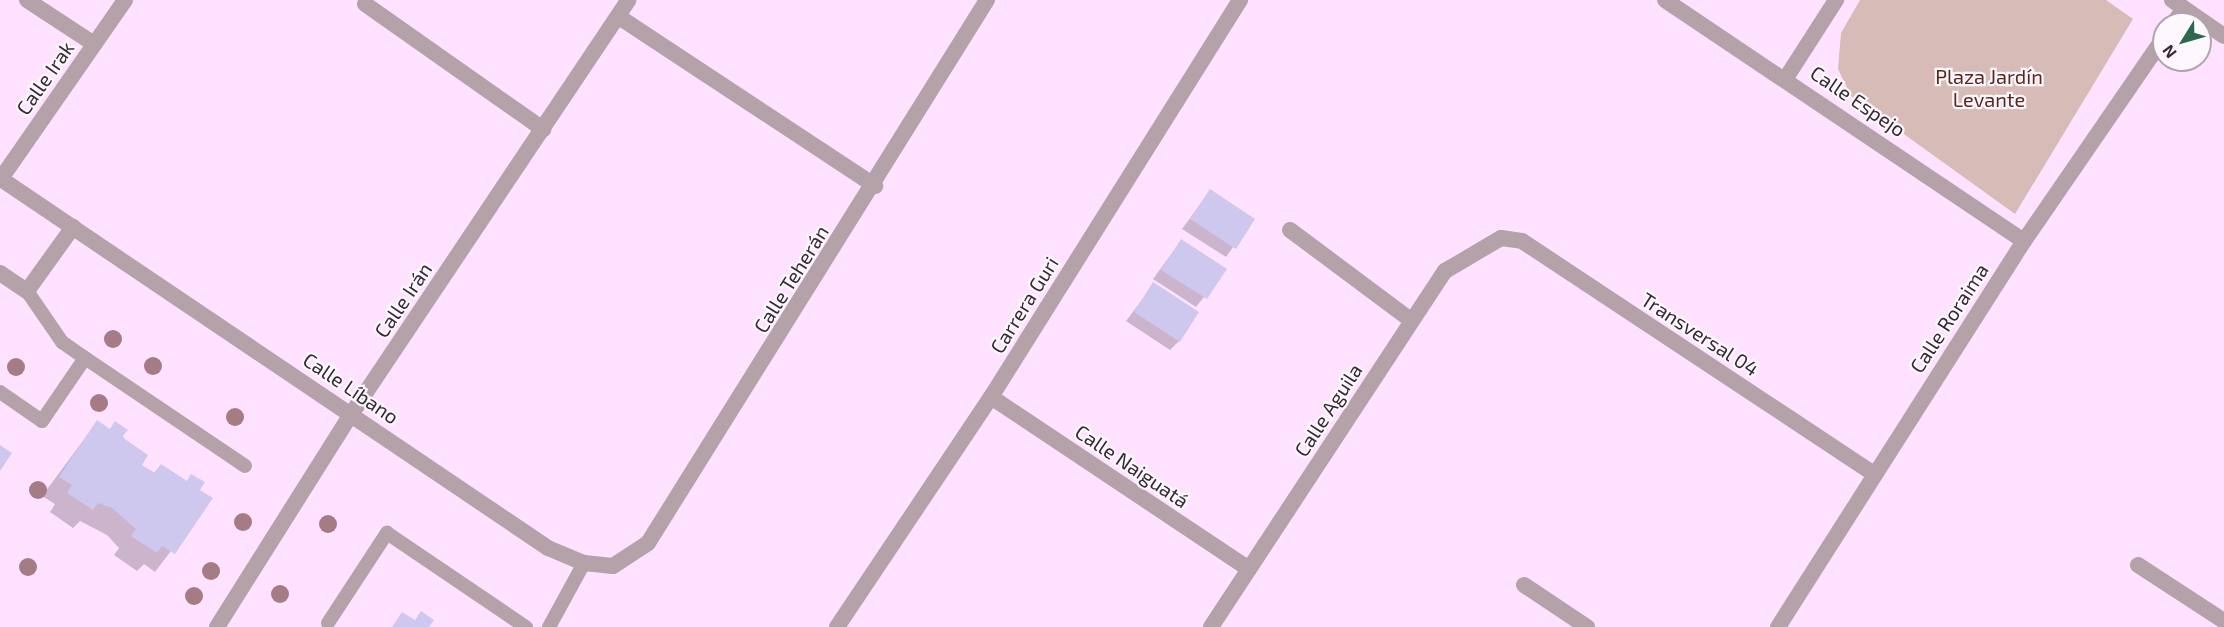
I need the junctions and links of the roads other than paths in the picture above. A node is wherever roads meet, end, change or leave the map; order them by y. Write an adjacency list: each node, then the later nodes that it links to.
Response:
1 (27, 0): 12 (street)
2 (125, 0): 12 (street, Calle Irak)
3 (629, 0): 10 (street, Calle Irán)
4 (987, 0): 17 (street, Calle Teherán)
5 (1240, 0): 27 (street, Carrera Guri)
6 (1665, 0): 14 (street, Calle Espejo)
7 (1836, 0): 14 (street)
8 (365, 4): 15 (street)
9 (2178, 4): 11 (street)
10 (619, 18): 15 (street, Calle Irán); 17 (street)
11 (2224, 36)
12 (94, 44): 16 (street, Calle Irak)
13 (2152, 54): 21 (street, Calle Roraima)
14 (1786, 78): 21 (street, Calle Espejo)
15 (543, 129): 28 (street, Calle Irán)
16 (0, 179): 18 (street, Calle Líbano)
17 (875, 186): 33 (street, Calle Teherán)
18 (73, 227): 23 (street); 28 (street, Calle Líbano)
19 (1290, 230): 24 (street)
20 (1501, 238): 24 (street, Calle Aguila); 30 (street, Transversal 04)
21 (2024, 241): 30 (street, Calle Roraima)
22 (0, 273): 23 (street)
23 (27, 291): 25 (lane)
24 (1412, 321): 34 (street, Calle Aguila)
25 (85, 358): 26 (lane); 29 (lane)
26 (0, 392)
27 (991, 397): 34 (street, Calle Naiguatá); 41 (street, Carrera Guri)
28 (352, 413): 31 (street, Calle Líbano); 38 (street, Calle Irán)
29 (245, 466)
30 (1873, 473): 44 (street, Calle Roraima)
31 (585, 563): 33 (street, Calle Líbano); 40 (lane)
32 (2138, 565): 36 (street)
33 (613, 566)
34 (1249, 569): 42 (street, Calle Aguila)
35 (1524, 585): 43 (street)
36 (2224, 621)
37 (328, 623): 39 (lane)
38 (217, 627)
39 (526, 627)
40 (549, 627)
41 (837, 627)
42 (1210, 627)
43 (1587, 627)
44 (1778, 627)

